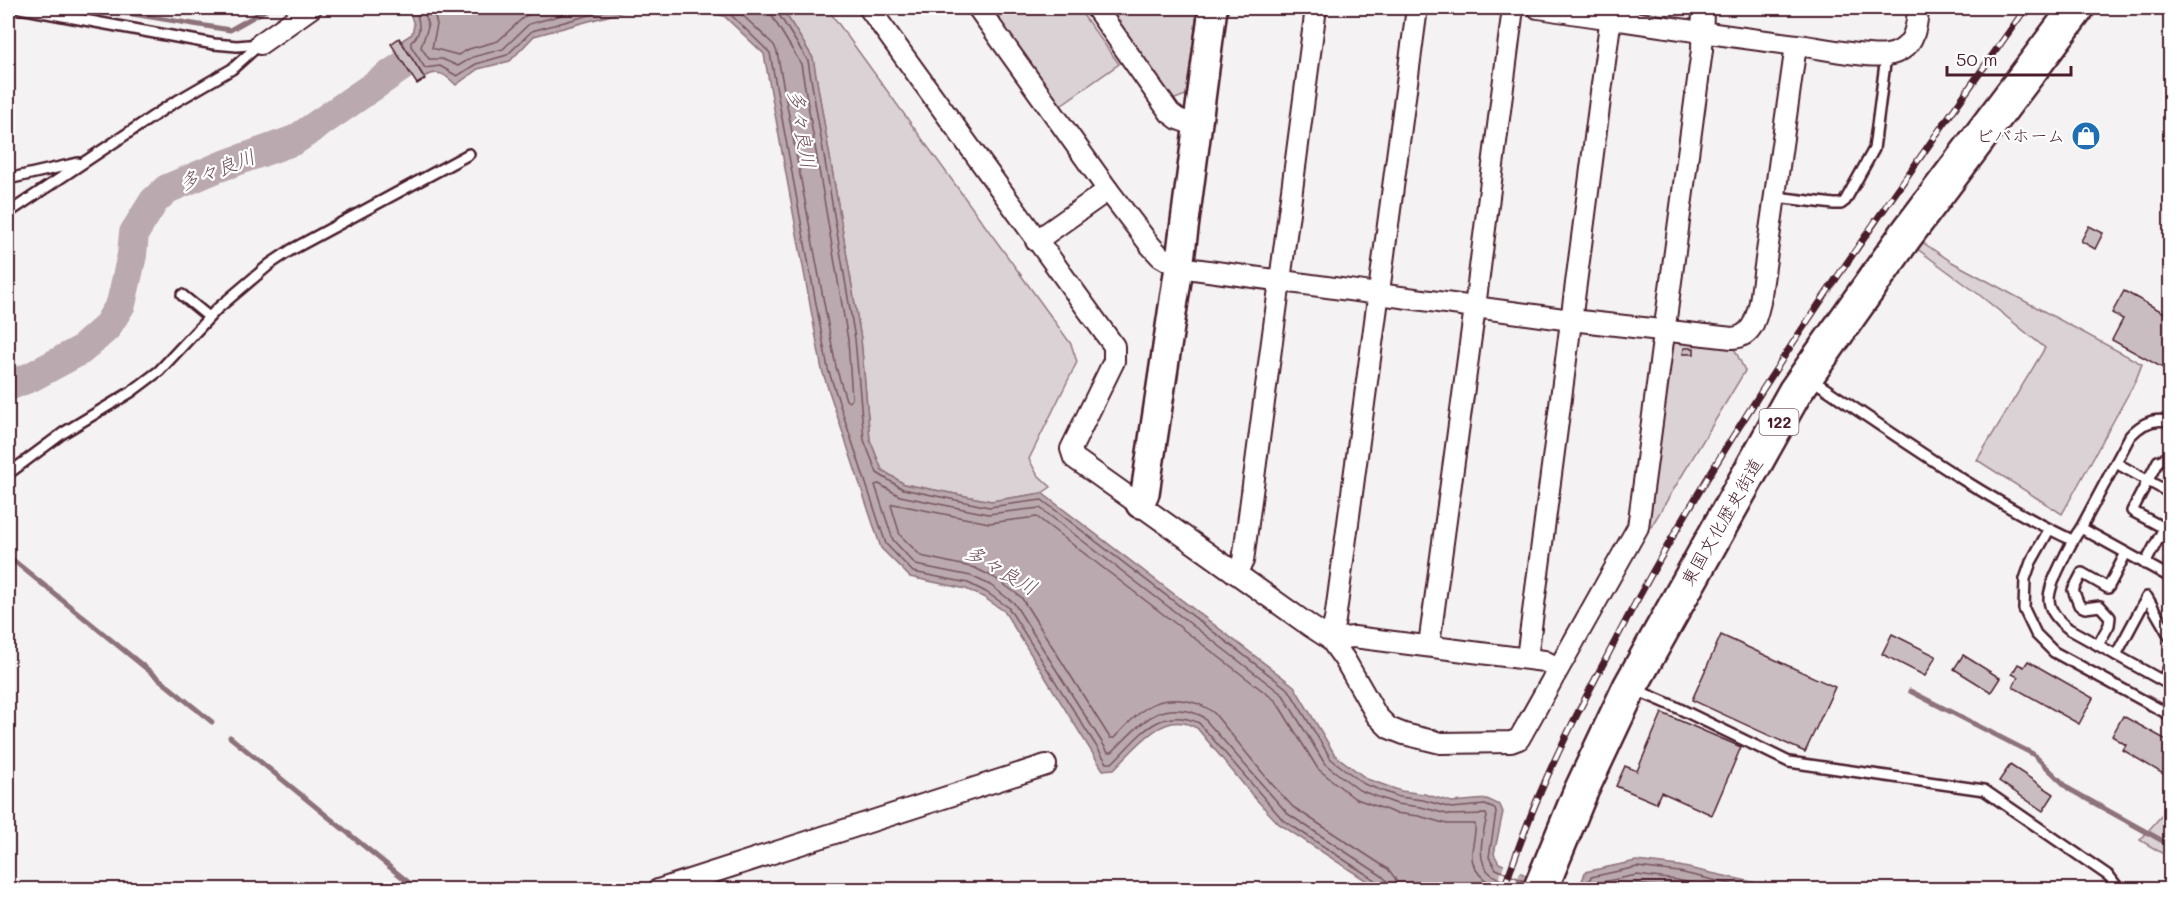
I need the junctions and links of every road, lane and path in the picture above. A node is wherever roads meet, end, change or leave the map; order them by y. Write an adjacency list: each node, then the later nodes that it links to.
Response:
1 (20, 8): 16 (lane)
2 (311, 8): 16 (street)
3 (869, 8): 26 (street)
4 (978, 8): 23 (street)
5 (1096, 8): 19 (street)
6 (1214, 8): 19 (street)
7 (1316, 8): 28 (street)
8 (1417, 8): 29 (street)
9 (1513, 8): 31 (street)
10 (1538, 8): 14 (street)
11 (1703, 8): 15 (street)
12 (1918, 8): 18 (street)
13 (2077, 8): 35 (highway, 東国文化歴史街道 / 122)
14 (1611, 13): 15 (street); 33 (street)
15 (1701, 31): 17 (street); 34 (street)
16 (260, 44): 21 (lane)
17 (1796, 45): 18 (street); 24 (street)
18 (1886, 56): 24 (lane)
19 (1197, 126): 27 (street)
20 (469, 154): 32 (lane)
21 (81, 163): 22 (lane); 25 (lane)
22 (8, 179)
23 (1108, 190): 26 (street); 27 (street)
24 (1776, 197): 34 (street)
25 (8, 213)
26 (1036, 241): 42 (street)
27 (1179, 267): 28 (street); 42 (street)
28 (1280, 280): 29 (street); 48 (street)
29 (1379, 293): 31 (street); 51 (street)
30 (182, 295): 32 (lane)
31 (1475, 307): 33 (street); 52 (street)
32 (209, 317): 39 (lane)
33 (1571, 320): 34 (street); 55 (street)
34 (1665, 332): 57 (street)
35 (1806, 376): 44 (lane); 59 (highway, 東国文化歴史街道 / 122)
36 (2170, 422): 38 (lane)
37 (2170, 457): 40 (lane)
38 (2116, 463): 40 (lane); 43 (lane)
39 (8, 474)
40 (2148, 481): 41 (lane); 47 (lane)
41 (2170, 493)
42 (1140, 504): 48 (street)
43 (2081, 528): 45 (lane); 46 (lane)
44 (2049, 530): 45 (lane); 60 (lane)
45 (2072, 540): 53 (lane)
46 (2126, 553): 47 (lane); 53 (lane)
47 (2145, 564): 49 (lane)
48 (1235, 573): 51 (street)
49 (2170, 575)
50 (2170, 637): 54 (lane)
51 (1330, 639): 52 (street); 57 (street)
52 (1429, 645): 55 (street)
53 (2098, 645): 54 (lane)
54 (2116, 655): 58 (lane)
55 (1527, 658): 57 (street)
56 (2170, 665): 58 (lane)
57 (1558, 668)
58 (2167, 683)
59 (1629, 687): 62 (highway, 東国文化歴史街道 / 122); 63 (lane)
60 (2170, 715)
61 (1046, 765): 64 (street)
62 (1542, 883)
63 (2118, 888)
64 (658, 890)

